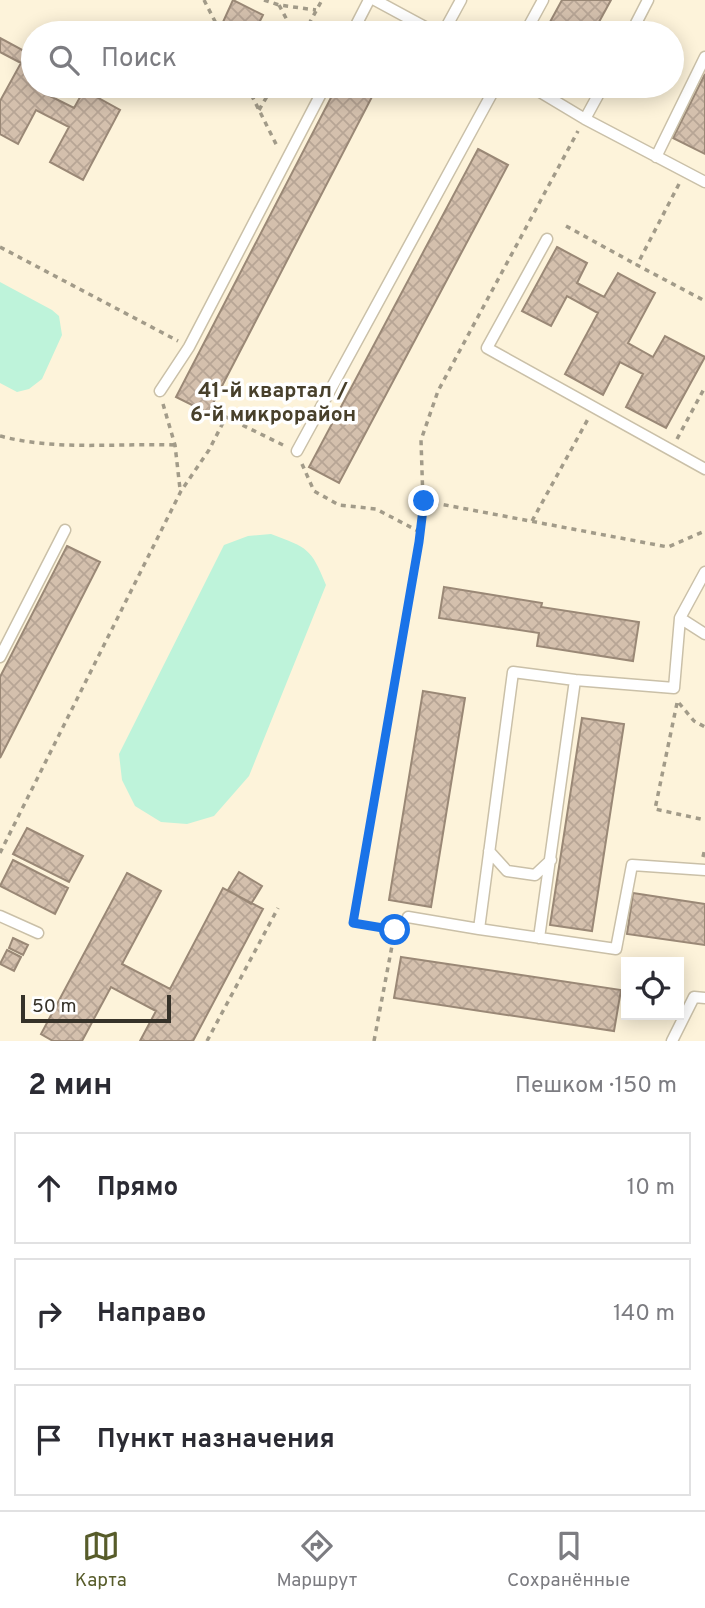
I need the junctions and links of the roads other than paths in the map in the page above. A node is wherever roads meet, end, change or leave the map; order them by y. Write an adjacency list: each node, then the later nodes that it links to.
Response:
1 (369, 0): 6 (lane)
2 (375, 0): 7 (lane)
3 (461, 0): 8 (lane)
4 (543, 0): 9 (lane)
5 (648, 0): 10 (lane)
6 (358, 21)
7 (414, 21)
8 (450, 21)
9 (532, 21)
10 (637, 21)
11 (705, 57): 17 (lane)
12 (319, 98): 20 (lane)
13 (489, 98): 21 (lane)
14 (550, 98): 16 (lane)
15 (596, 98): 16 (lane)
16 (585, 119): 17 (lane)
17 (656, 156): 18 (lane)
18 (705, 183)
19 (547, 239): 22 (lane)
20 (160, 391)
21 (297, 451)
22 (705, 469)
23 (65, 530): 27 (lane)
24 (705, 572): 25 (lane)
25 (680, 618): 26 (lane); 28 (lane)
26 (705, 634)
27 (0, 657)
28 (575, 680): 29 (lane); 30 (lane)
29 (489, 851): 30 (lane); 34 (lane)
30 (551, 860): 36 (lane)
31 (705, 870): 36 (lane)
32 (0, 916): 35 (lane)
33 (408, 917): 34 (lane)
34 (479, 929): 36 (lane)
35 (38, 933)
36 (539, 938)
37 (705, 998): 38 (lane)
38 (672, 1041)

